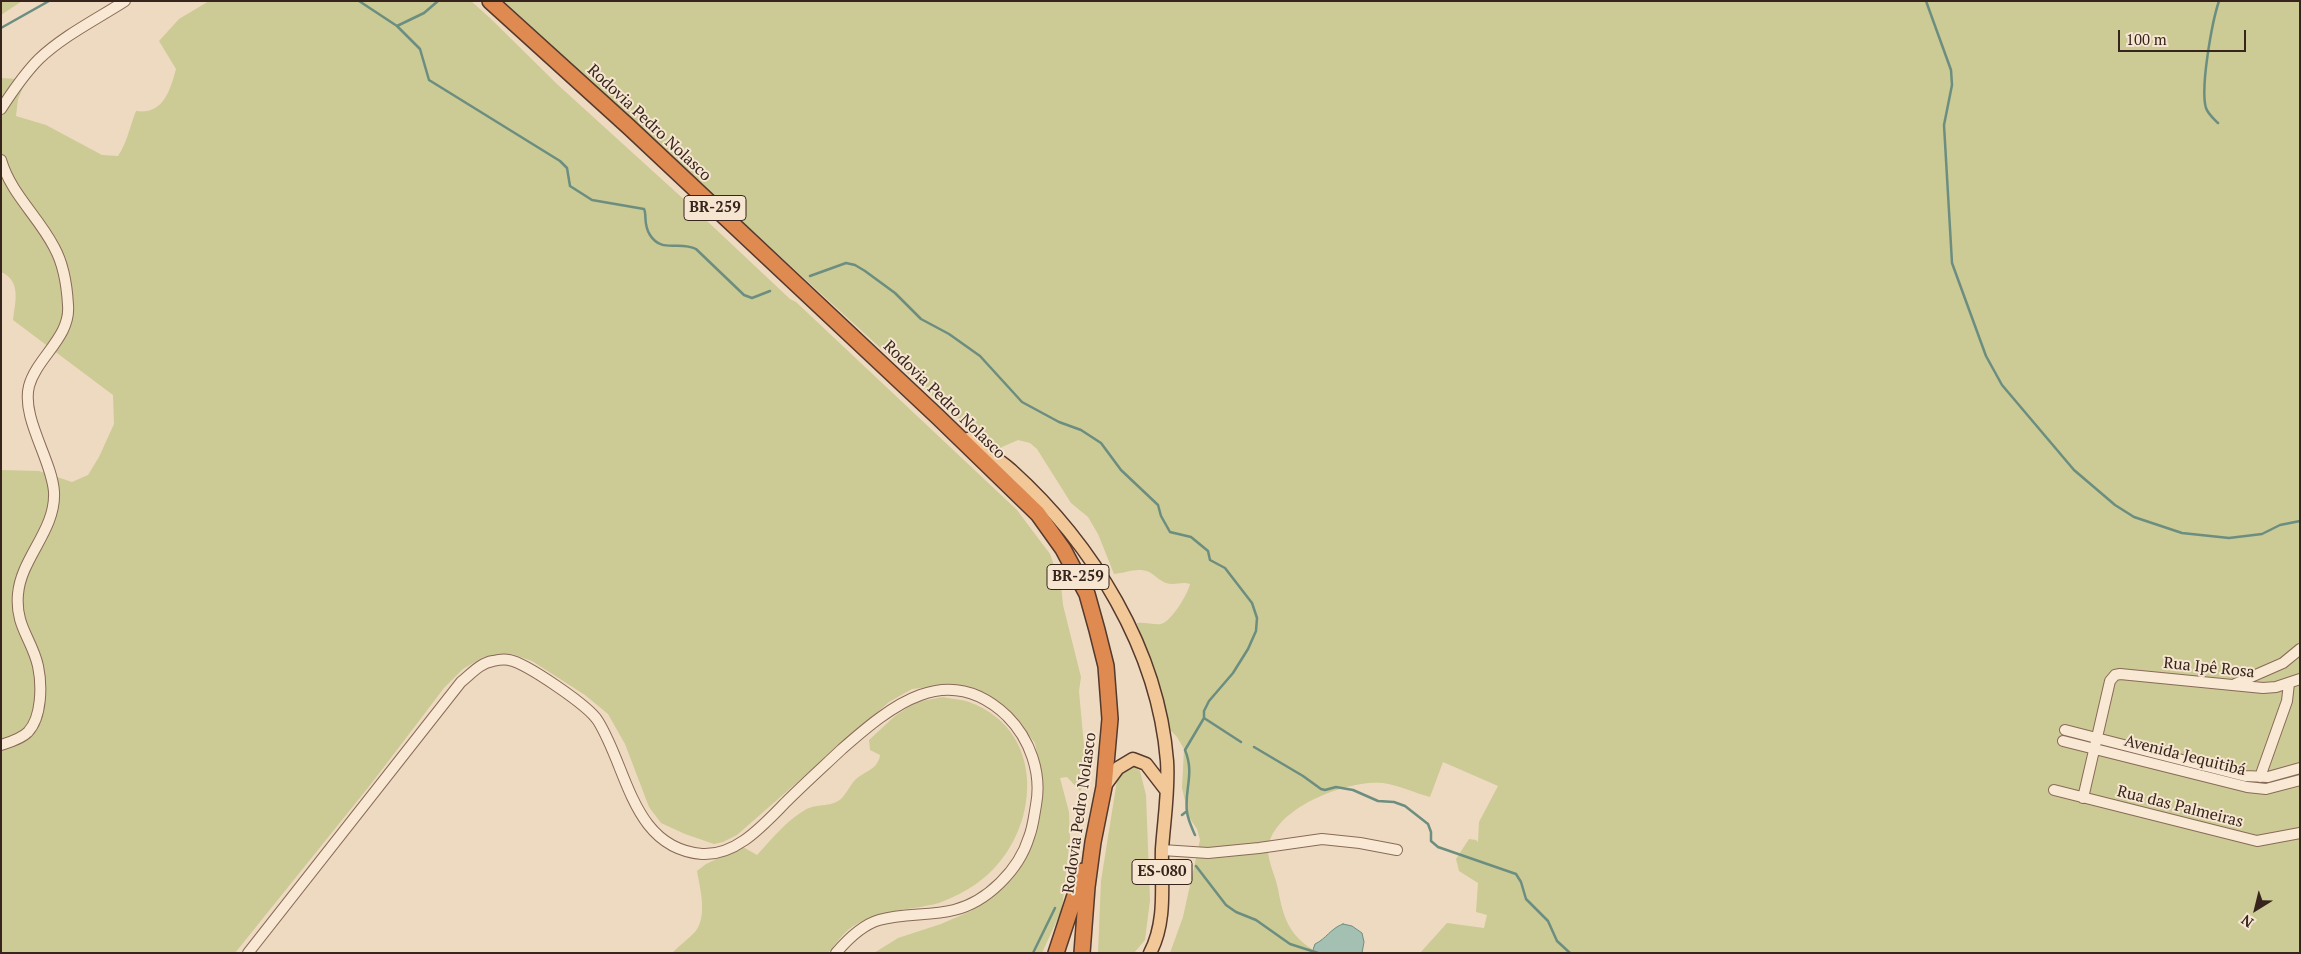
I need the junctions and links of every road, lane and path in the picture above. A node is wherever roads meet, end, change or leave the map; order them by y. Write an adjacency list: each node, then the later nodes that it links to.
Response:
1 (125, 1): 3 (street)
2 (490, 1): 5 (highway, Rodovia Pedro Nolasco / BR-259)
3 (1, 109)
4 (1, 160): 13 (street)
5 (938, 417): 18 (highway, Rodovia Pedro Nolasco / BR-259); 19 (main road)
6 (2300, 649): 9 (street)
7 (2300, 679): 8 (street, Rua Ipê Rosa)
8 (2289, 683): 9 (street, Rua Ipê Rosa); 16 (street)
9 (2235, 684): 11 (street, Rua Ipê Rosa)
10 (2065, 730): 11 (street, Avenida Jequitibá)
11 (2097, 738): 14 (street); 16 (street, Avenida Jequitibá)
12 (2063, 741): 14 (street, Avenida Jequitibá)
13 (1, 745)
14 (2094, 749): 17 (street, Avenida Jequitibá); 21 (street)
15 (2300, 768): 16 (street, Avenida Jequitibá)
16 (2260, 777)
17 (2300, 780)
18 (1104, 787): 19 (main road); 25 (highway, Rodovia Pedro Nolasco / BR-259)
19 (1166, 790): 26 (main road, ES-080)
20 (2054, 790): 21 (street, Rua das Palmeiras)
21 (2083, 798): 22 (street, Rua das Palmeiras)
22 (2300, 833)
23 (1350, 835): 24 (street)
24 (1334, 840): 26 (street); 27 (street)
25 (1093, 842): 30 (highway); 31 (highway, Rodovia Pedro Nolasco / BR-259)
26 (1162, 850): 32 (main road, ES-080)
27 (1397, 850)
28 (248, 953): 29 (street)
29 (836, 953)
30 (1056, 953)
31 (1082, 953)
32 (1150, 953)

